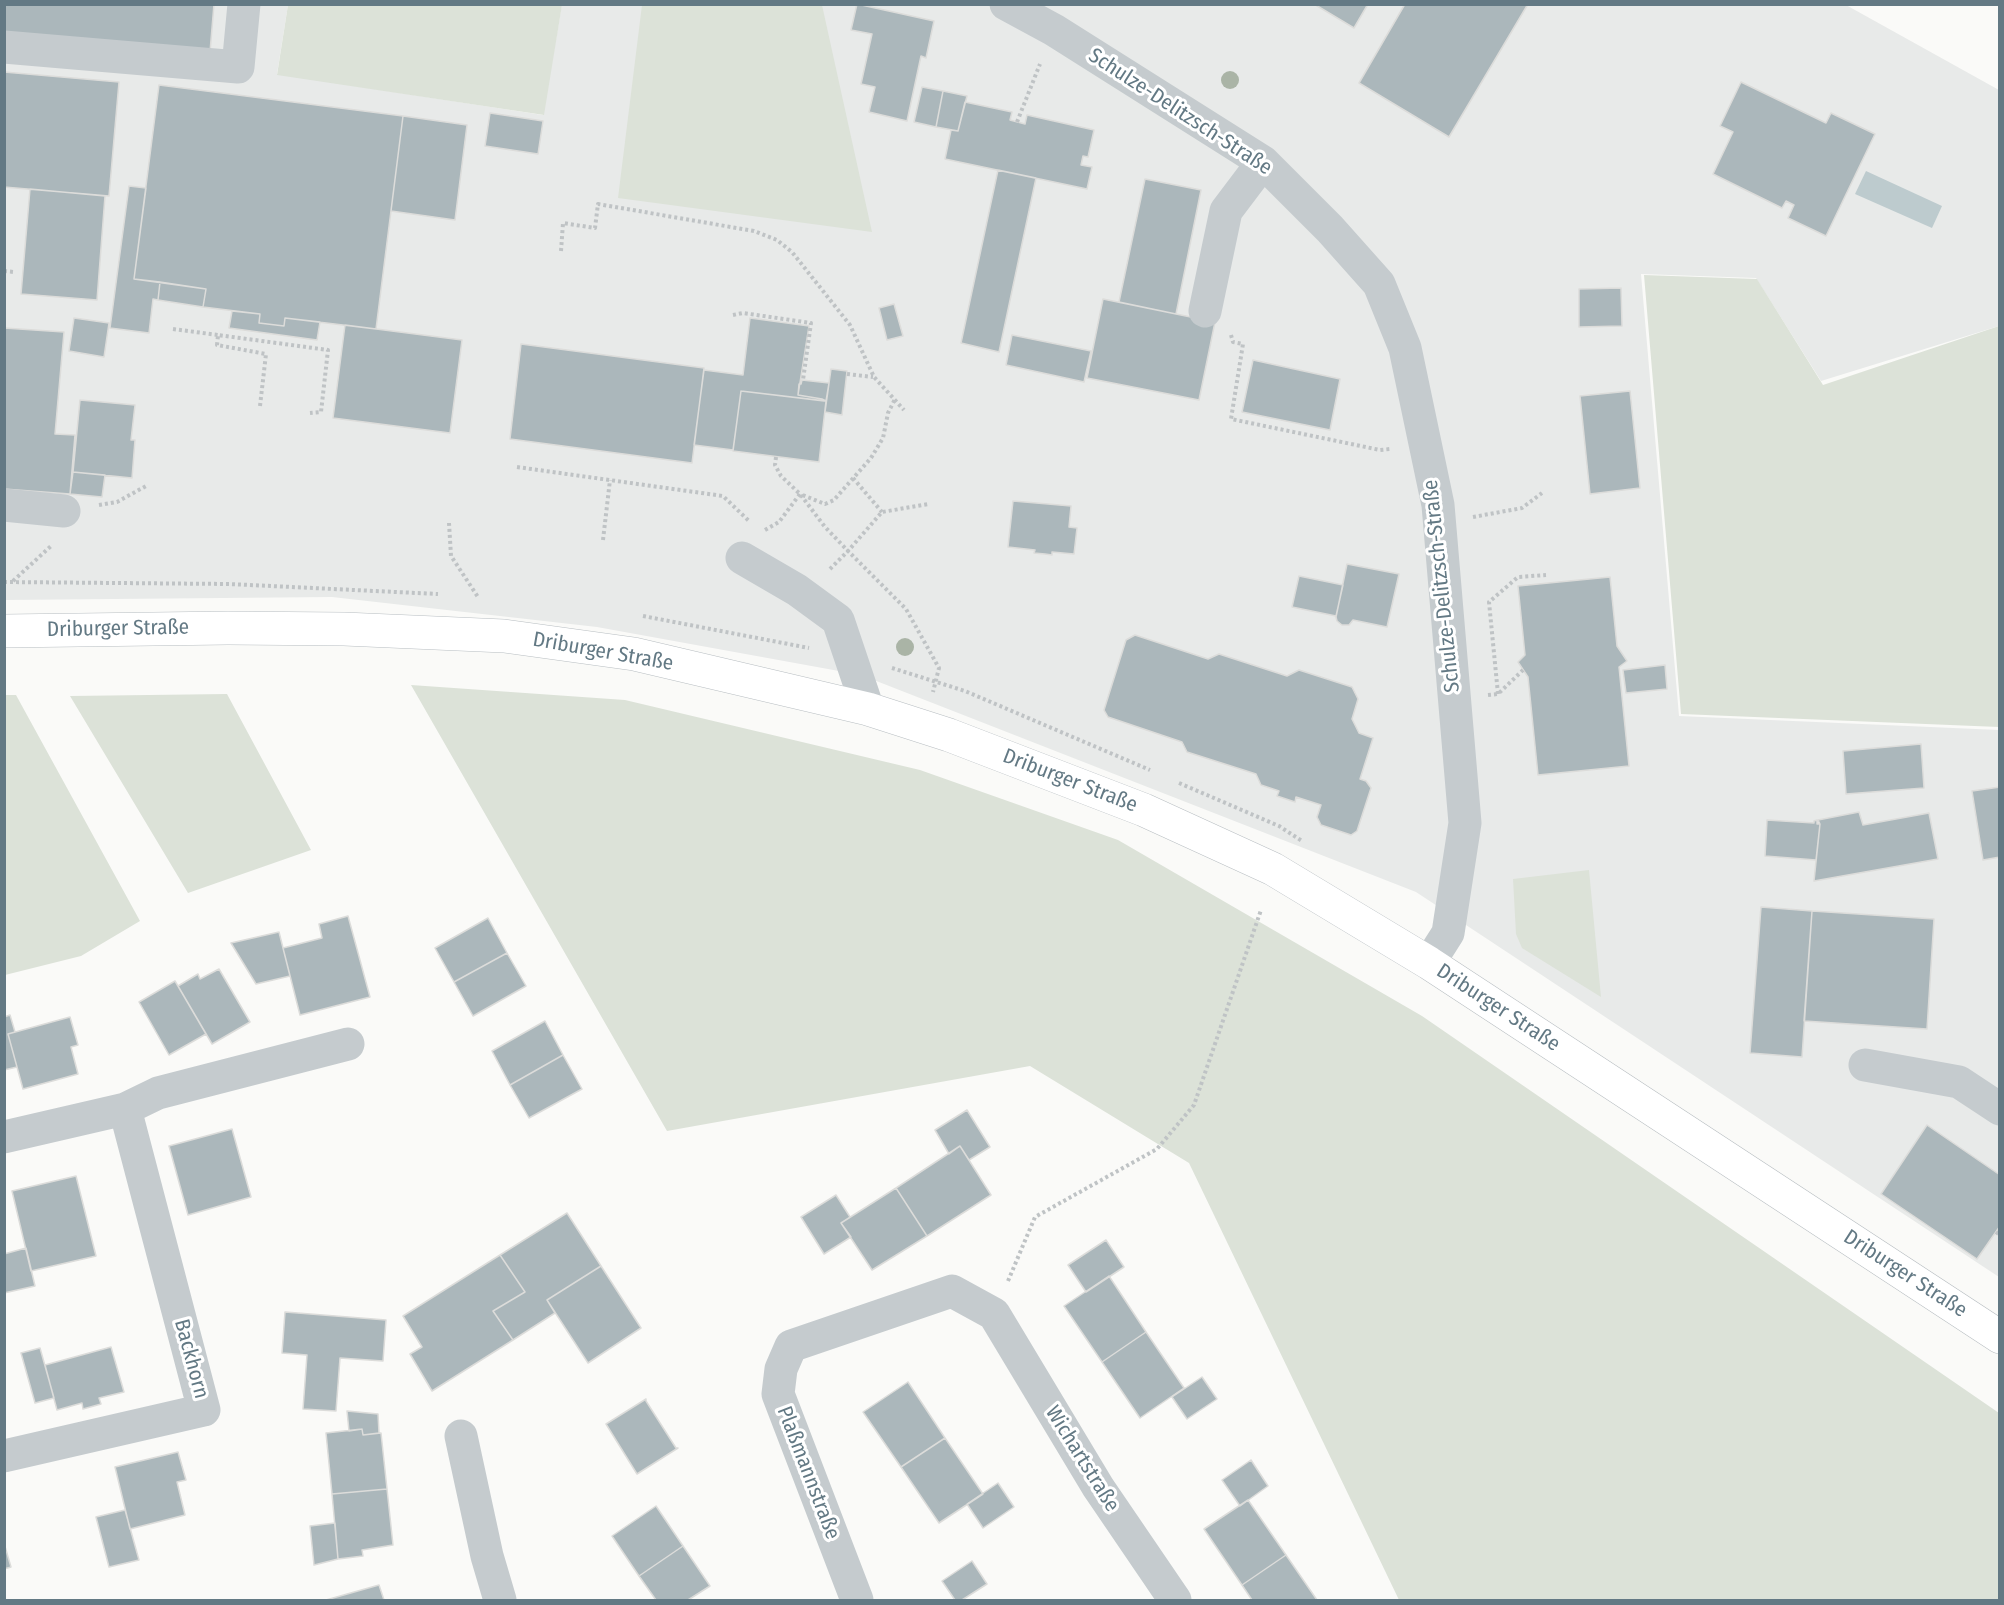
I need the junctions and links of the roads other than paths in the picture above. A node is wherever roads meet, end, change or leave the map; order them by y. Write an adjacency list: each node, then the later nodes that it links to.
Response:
1 (244, 4): 3 (street)
2 (1006, 4): 4 (street, Schulze-Delitzsch-Straße)
3 (4, 47)
4 (1263, 162): 5 (street); 11 (street, Schulze-Delitzsch-Straße)
5 (1205, 311)
6 (4, 505): 7 (street)
7 (60, 526)
8 (742, 558): 10 (street)
9 (4, 631): 10 (main road, Driburger Straße)
10 (868, 710): 11 (main road, Driburger Straße)
11 (1429, 963): 18 (main road, Driburger Straße)
12 (348, 1044): 14 (street)
13 (1865, 1065): 15 (street)
14 (126, 1109): 16 (street); 20 (street, Backhorn)
15 (2000, 1109)
16 (4, 1137)
17 (994, 1314): 22 (street, Plaßmannstraße); 23 (street, Wichartstraße)
18 (2000, 1337)
19 (461, 1436): 21 (street)
20 (4, 1456)
21 (500, 1600)
22 (857, 1600)
23 (1175, 1600)

